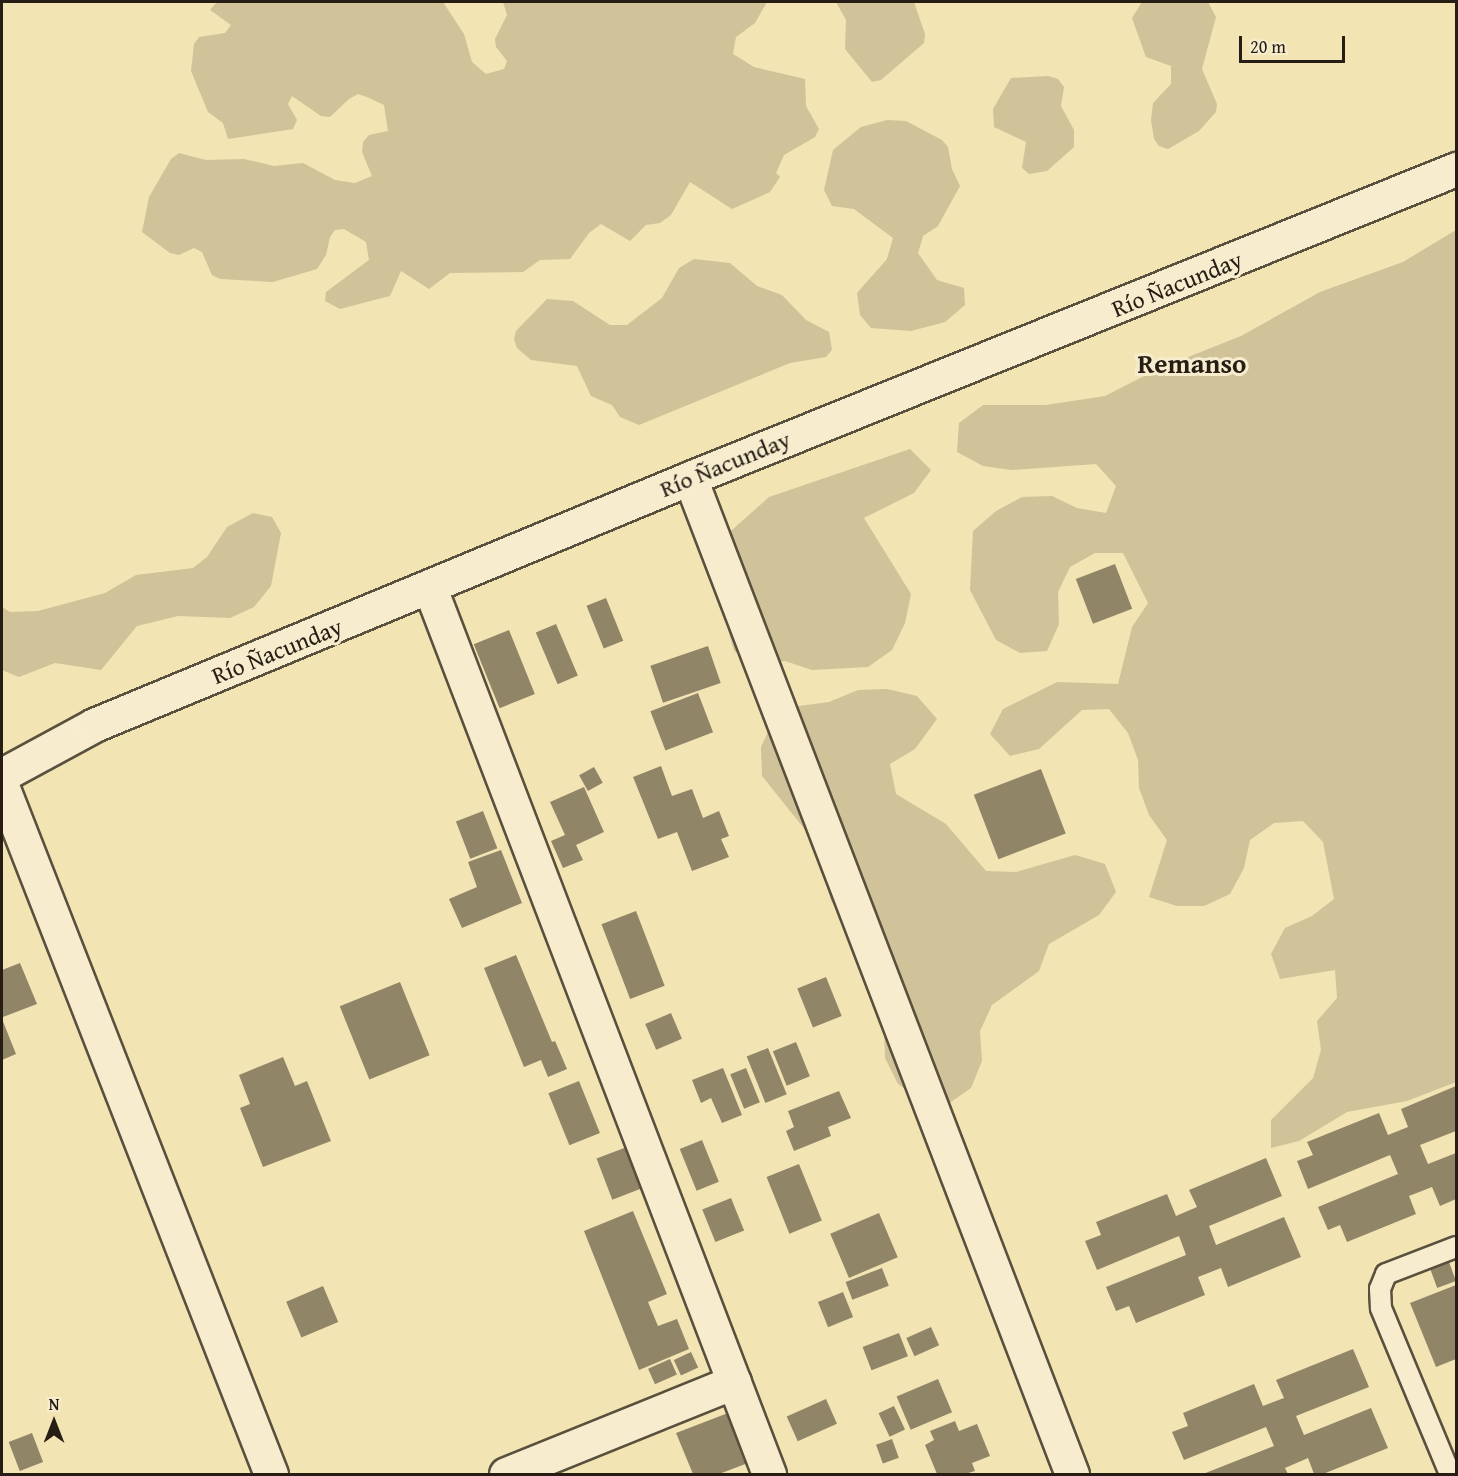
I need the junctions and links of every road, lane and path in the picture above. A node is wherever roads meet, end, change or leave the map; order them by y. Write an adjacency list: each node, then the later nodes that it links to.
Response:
1 (1456, 169): 2 (street, Río Ñacunday)
2 (690, 478): 3 (street, Río Ñacunday); 12 (street)
3 (430, 588): 4 (street, Río Ñacunday); 7 (street)
4 (2, 775)
5 (2, 786): 9 (street)
6 (1456, 1247): 8 (lane)
7 (734, 1382): 10 (street); 11 (street)
8 (1449, 1450): 13 (lane)
9 (271, 1474)
10 (506, 1474)
11 (769, 1474)
12 (1072, 1474)
13 (1450, 1474)

